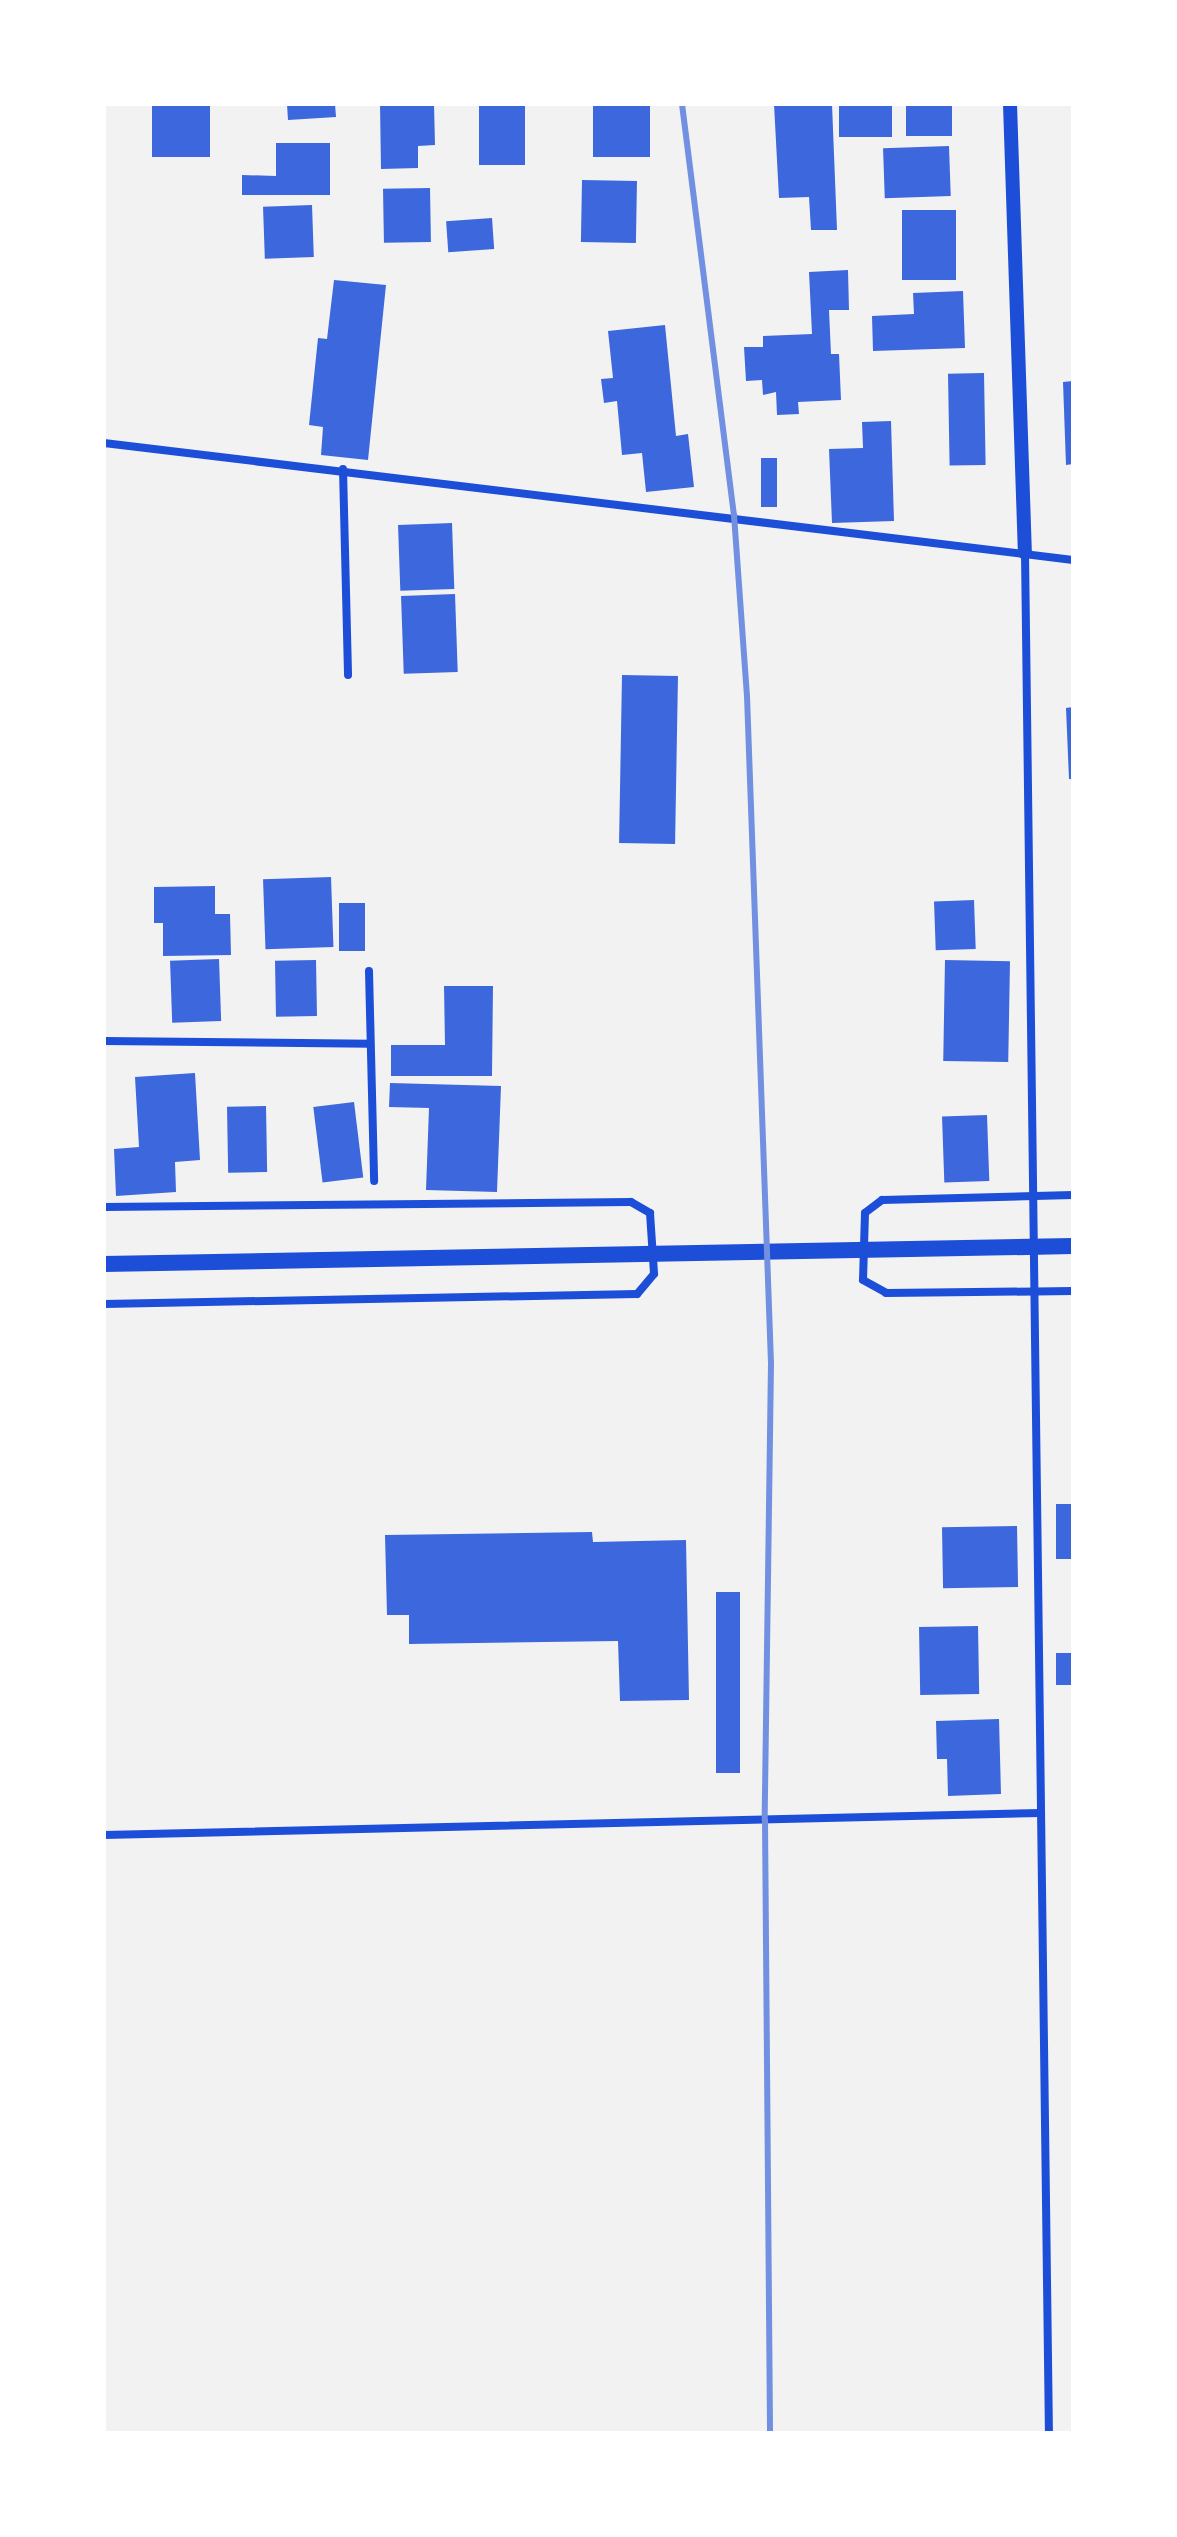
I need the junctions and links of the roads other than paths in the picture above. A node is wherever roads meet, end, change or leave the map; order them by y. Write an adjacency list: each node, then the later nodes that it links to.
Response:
1 (1010, 104): 4 (street)
2 (104, 443): 3 (street)
3 (343, 469): 4 (street); 6 (street)
4 (1025, 553): 5 (street); 12 (street)
5 (1073, 560)
6 (348, 675)
7 (369, 971): 9 (street)
8 (104, 1041): 9 (street)
9 (370, 1044): 10 (street)
10 (374, 1181)
11 (1073, 1195): 12 (street)
12 (1031, 1196): 17 (street); 17 (street)
13 (104, 1207): 18 (street)
14 (1073, 1246): 15 (main road)
15 (104, 1264)
16 (1073, 1291): 17 (street)
17 (1032, 1292): 19 (street)
18 (104, 1304)
19 (1041, 1813): 20 (street); 21 (street)
20 (104, 1835)
21 (1049, 2433)

